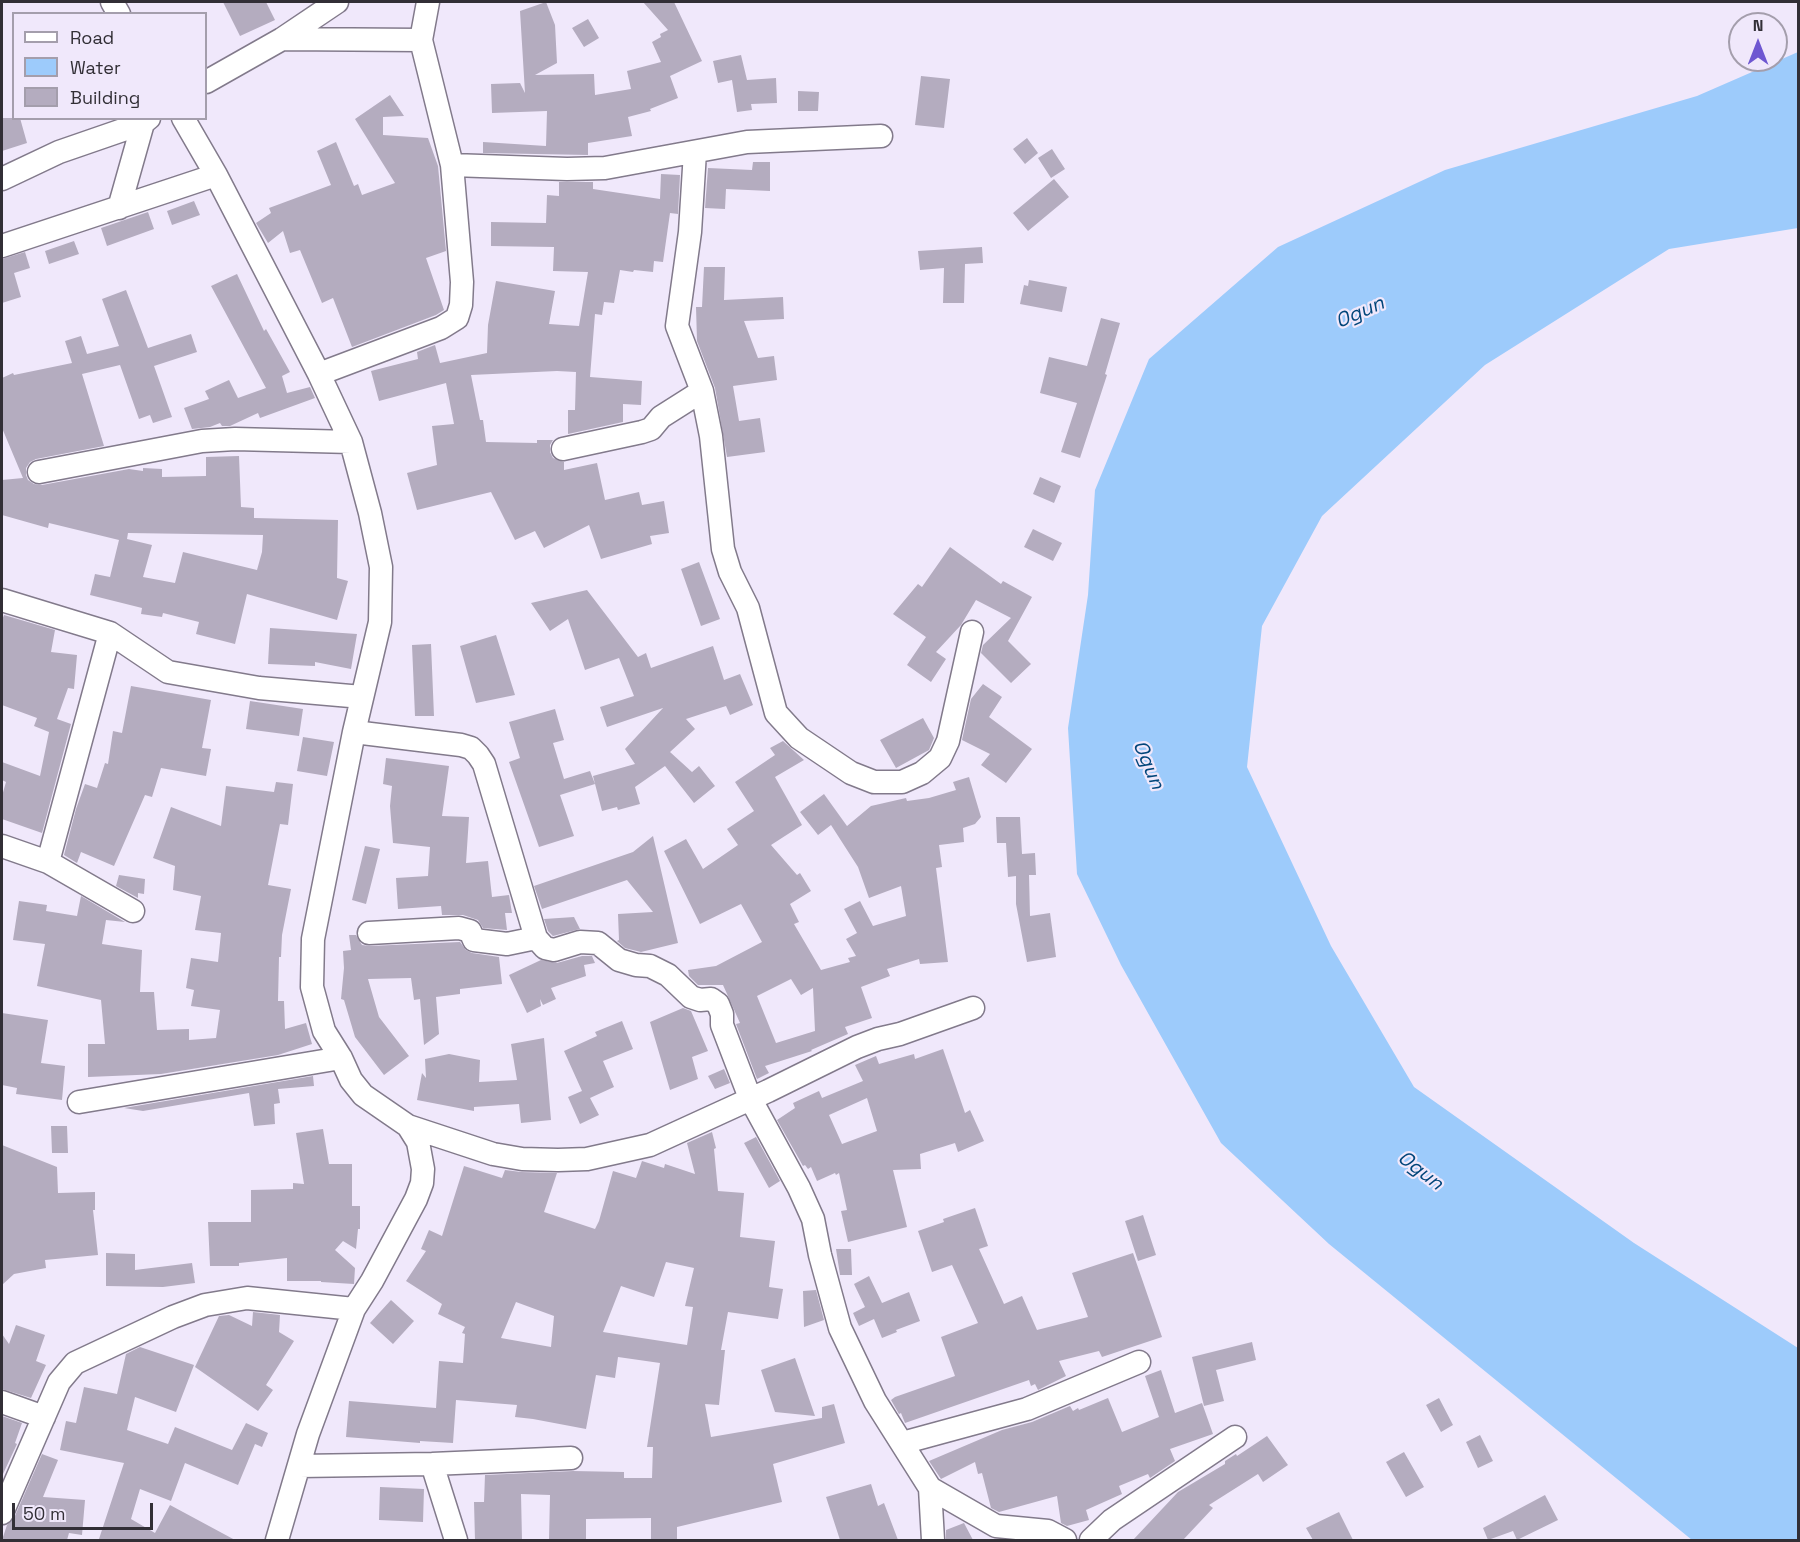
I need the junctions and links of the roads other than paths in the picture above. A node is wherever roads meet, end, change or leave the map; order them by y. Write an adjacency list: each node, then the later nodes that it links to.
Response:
1 (337, 2): 3 (street)
2 (428, 2): 4 (street)
3 (282, 39): 4 (street); 5 (street)
4 (421, 40): 10 (street)
5 (207, 81)
6 (184, 120): 11 (street)
7 (146, 121): 12 (street); 13 (street)
8 (880, 136): 9 (street)
9 (695, 152): 10 (street); 16 (street)
10 (452, 165): 15 (street)
11 (216, 175): 13 (street); 15 (street)
12 (2, 179)
13 (119, 208): 14 (street)
14 (2, 246)
15 (319, 374): 17 (street)
16 (702, 391): 18 (street); 21 (street)
17 (351, 442): 19 (street); 23 (street)
18 (563, 449)
19 (39, 472)
20 (2, 600): 22 (street)
21 (972, 632)
22 (110, 633): 23 (street); 26 (street)
23 (363, 697): 24 (street)
24 (354, 732): 29 (street); 31 (street)
25 (2, 846): 26 (street)
26 (48, 862): 27 (street)
27 (133, 911)
28 (369, 933): 29 (street)
29 (536, 938): 32 (street)
30 (973, 1008): 32 (street)
31 (341, 1058): 33 (street); 34 (street)
32 (750, 1098): 34 (street); 40 (street)
33 (79, 1102)
34 (408, 1126): 35 (street)
35 (354, 1309): 38 (street); 43 (street)
36 (1139, 1362): 40 (street)
37 (2, 1402): 38 (street)
38 (44, 1417): 45 (street)
39 (1235, 1437): 50 (street)
40 (902, 1443): 44 (street)
41 (571, 1458): 42 (street)
42 (432, 1464): 43 (street); 47 (street)
43 (299, 1466): 46 (street)
44 (930, 1488): 48 (street); 49 (street)
45 (2, 1513)
46 (277, 1540)
47 (456, 1540)
48 (933, 1540)
49 (1065, 1540)
50 (1091, 1540)

